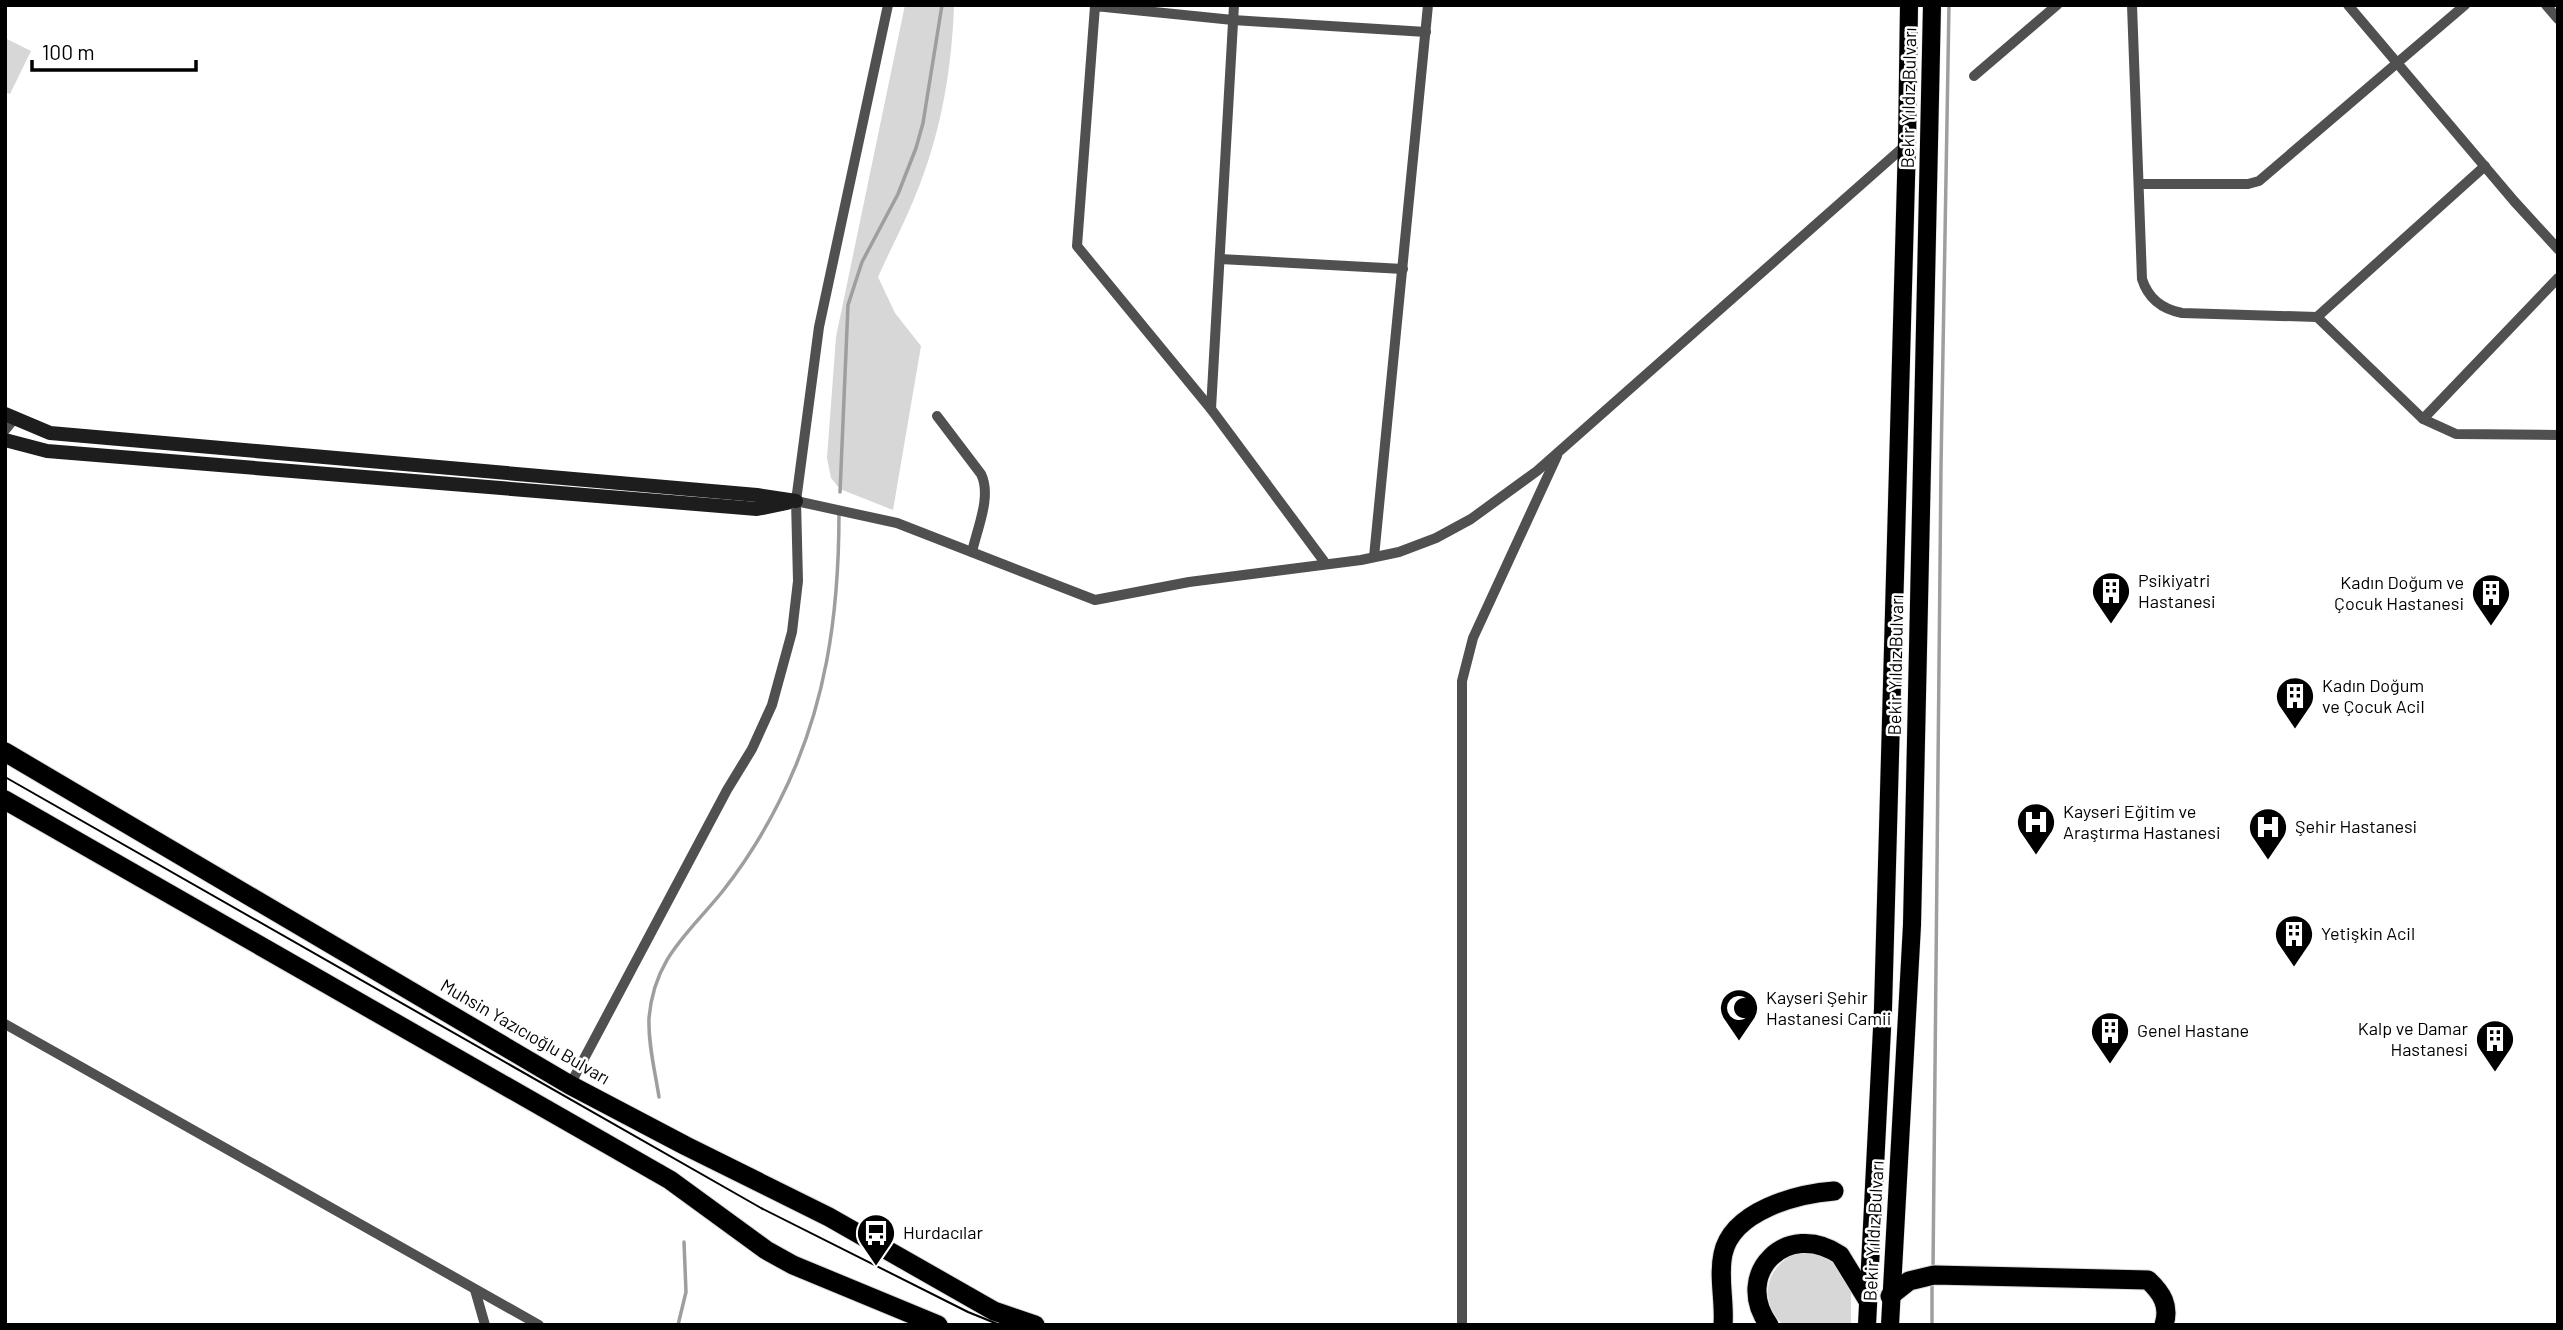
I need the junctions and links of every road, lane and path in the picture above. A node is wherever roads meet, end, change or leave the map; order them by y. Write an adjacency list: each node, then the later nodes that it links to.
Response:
1 (888, 5): 31 (street)
2 (1234, 5): 12 (street)
3 (1428, 5): 13 (street)
4 (1909, 5): 16 (main road, Bekir Yıldız Bulvarı)
5 (1932, 5): 41 (main road, Bekir Yıldız Bulvarı)
6 (2057, 5): 15 (street)
7 (2132, 5): 18 (street)
8 (2348, 5): 14 (street)
9 (2465, 5): 14 (street)
10 (2546, 5): 11 (street)
11 (2558, 19)
12 (1233, 20): 13 (street); 20 (street); 24 (street)
13 (1426, 32): 21 (street)
14 (2397, 62): 17 (street); 18 (street)
15 (1974, 76)
16 (1908, 143): 30 (street); 42 (main road, Bekir Yıldız Bulvarı)
17 (2485, 166): 19 (street); 23 (street)
18 (2139, 184): 23 (street)
19 (2558, 249)
20 (1220, 259): 21 (street); 24 (street)
21 (1402, 269): 33 (street)
22 (2558, 278): 26 (street)
23 (2317, 317): 26 (street)
24 (1211, 409): 34 (street)
25 (937, 416): 32 (street)
26 (2423, 419): 28 (street)
27 (8, 421): 31 (street)
28 (2558, 435)
29 (5, 440): 31 (street)
30 (1560, 451): 33 (street); 48 (street)
31 (796, 501): 32 (street); 38 (street)
32 (972, 552): 34 (street)
33 (1374, 557): 34 (street)
34 (1326, 564)
35 (5, 752): 38 (highway, Muhsin Yazıcıoğlu Bulvarı)
36 (5, 800): 46 (highway)
37 (5, 1024): 40 (street)
38 (570, 1085): 47 (highway, Muhsin Yazıcıoğlu Bulvarı)
39 (1834, 1191): 43 (highway)
40 (475, 1290): 44 (street); 45 (street)
41 (1891, 1296): 51 (main road, Bekir Yıldız Bulvarı); 52 (highway)
42 (1867, 1299): 49 (highway); 50 (main road, Bekir Yıldız Bulvarı)
43 (1725, 1321)
44 (486, 1324)
45 (534, 1324)
46 (938, 1325)
47 (1035, 1325)
48 (1462, 1325)
49 (1769, 1325)
50 (1867, 1325)
51 (1891, 1325)
52 (2164, 1325)

